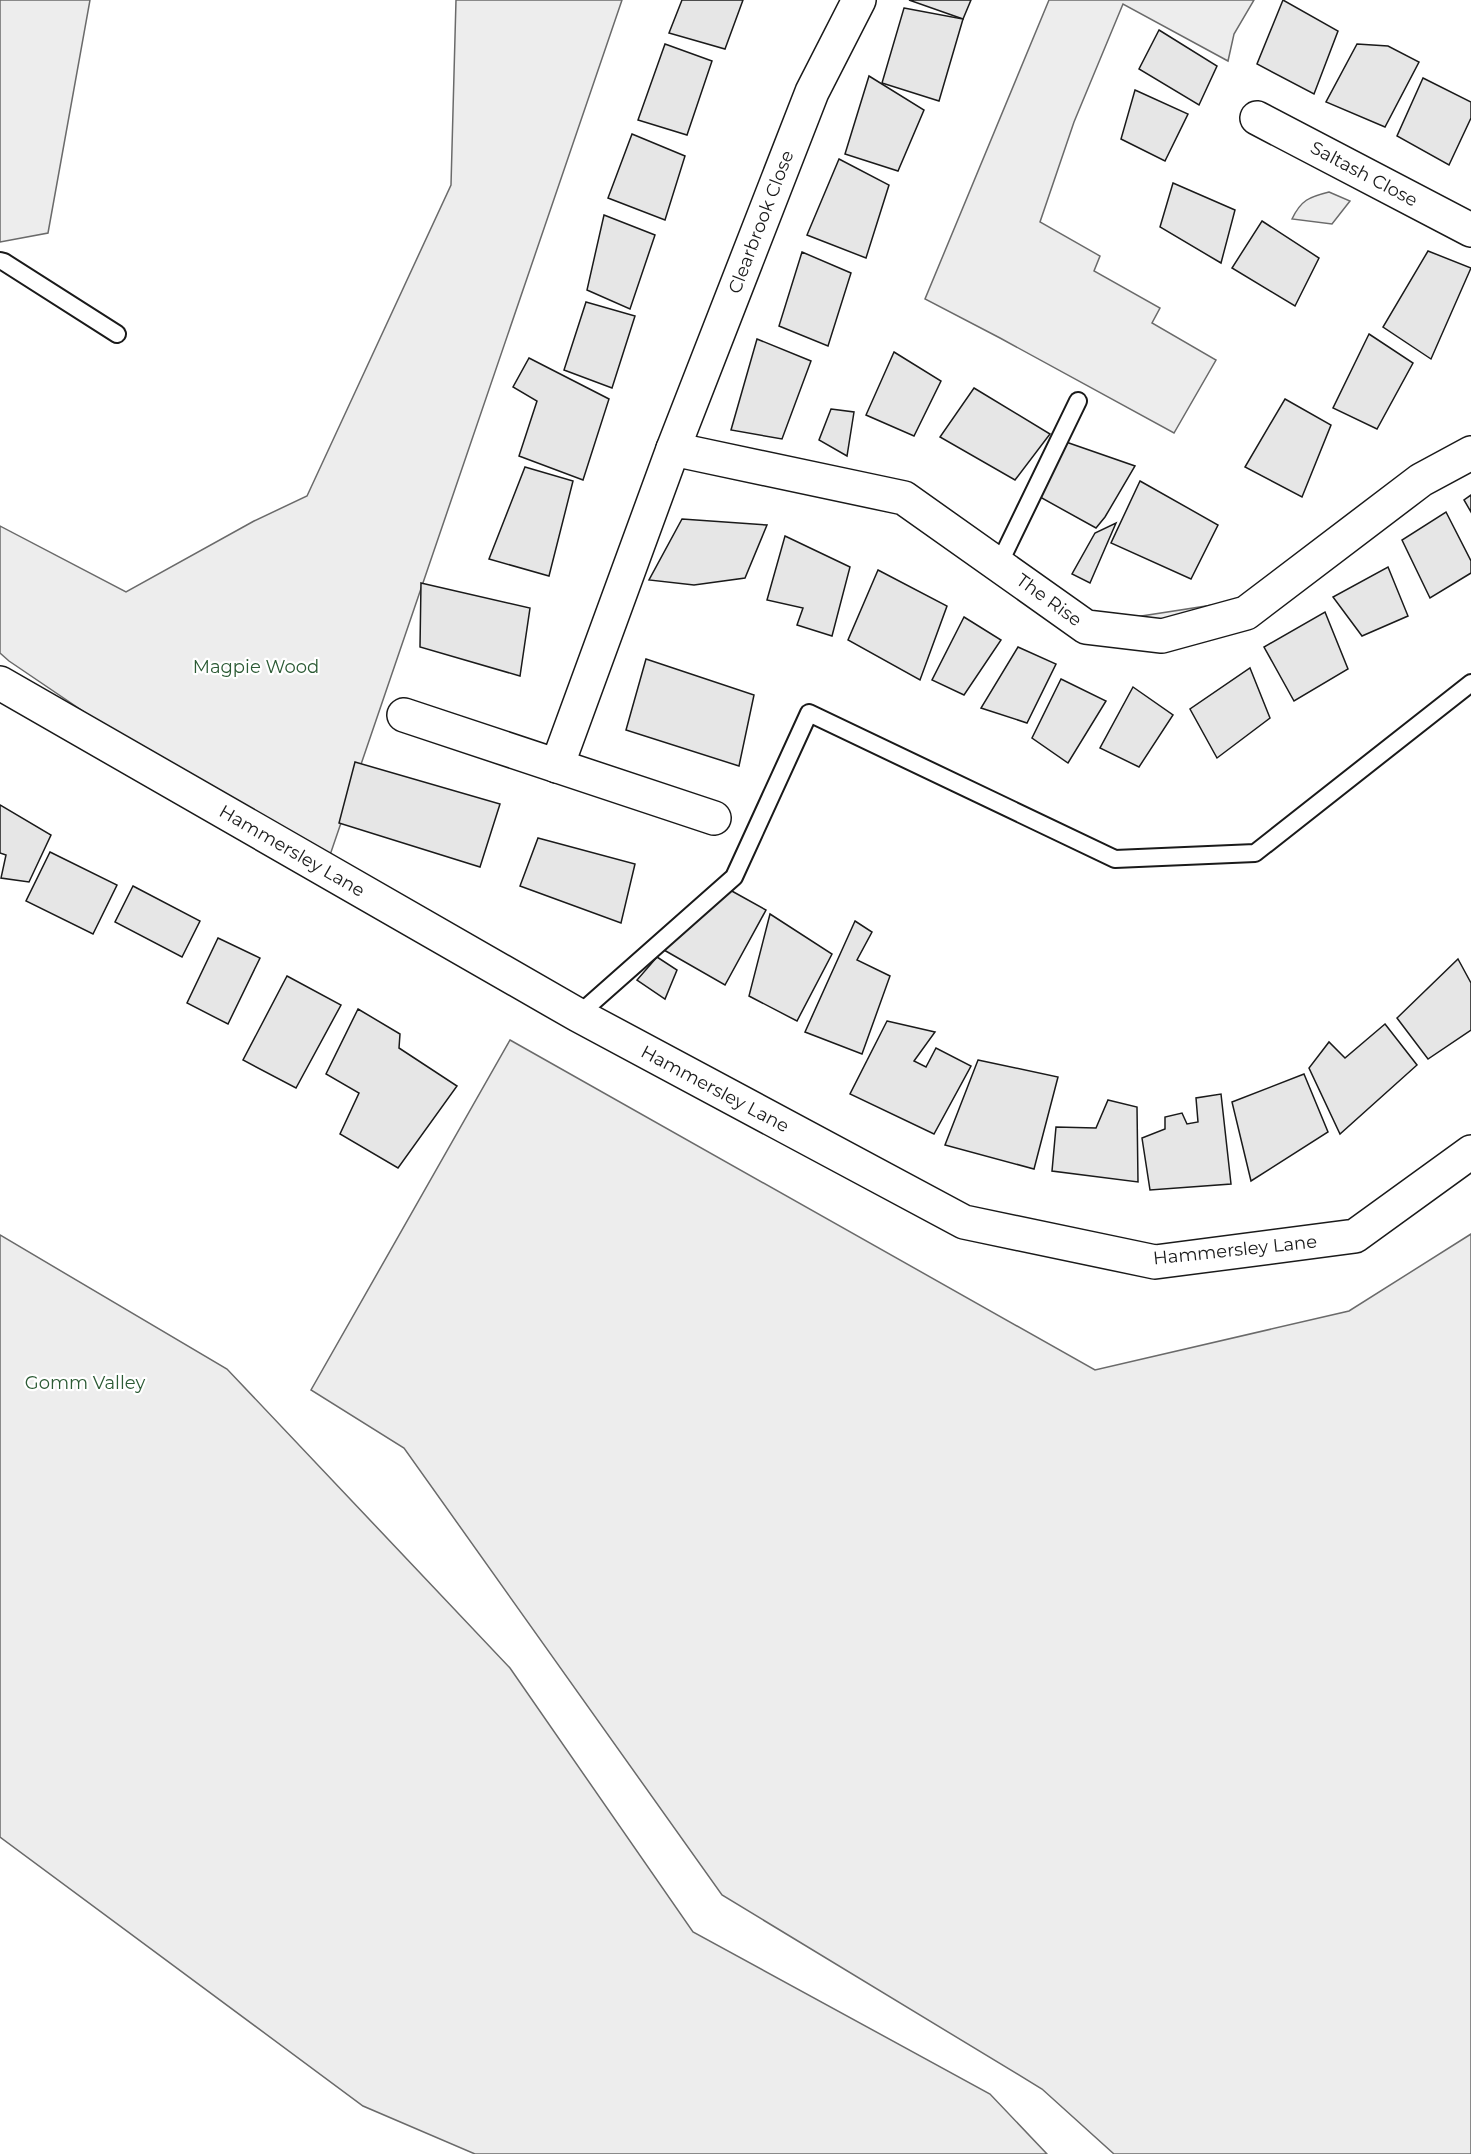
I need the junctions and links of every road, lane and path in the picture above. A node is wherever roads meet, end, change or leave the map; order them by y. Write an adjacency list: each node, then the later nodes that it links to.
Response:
1 (859, 0): 7 (street, Clearbrook Close)
2 (1257, 118): 3 (street, Saltash Close)
3 (1471, 230)
4 (0, 261): 5 (lane)
5 (117, 334)
6 (1078, 401): 9 (lane)
7 (673, 449): 9 (street, The Rise); 13 (street, Clearbrook Close)
8 (1471, 453): 9 (street, The Rise)
9 (999, 564)
10 (0, 683): 15 (street, Hammersley Lane)
11 (1471, 683): 15 (lane)
12 (404, 715): 13 (street)
13 (556, 766): 14 (street)
14 (714, 818)
15 (578, 1015): 16 (street, Hammersley Lane)
16 (1471, 1152)

